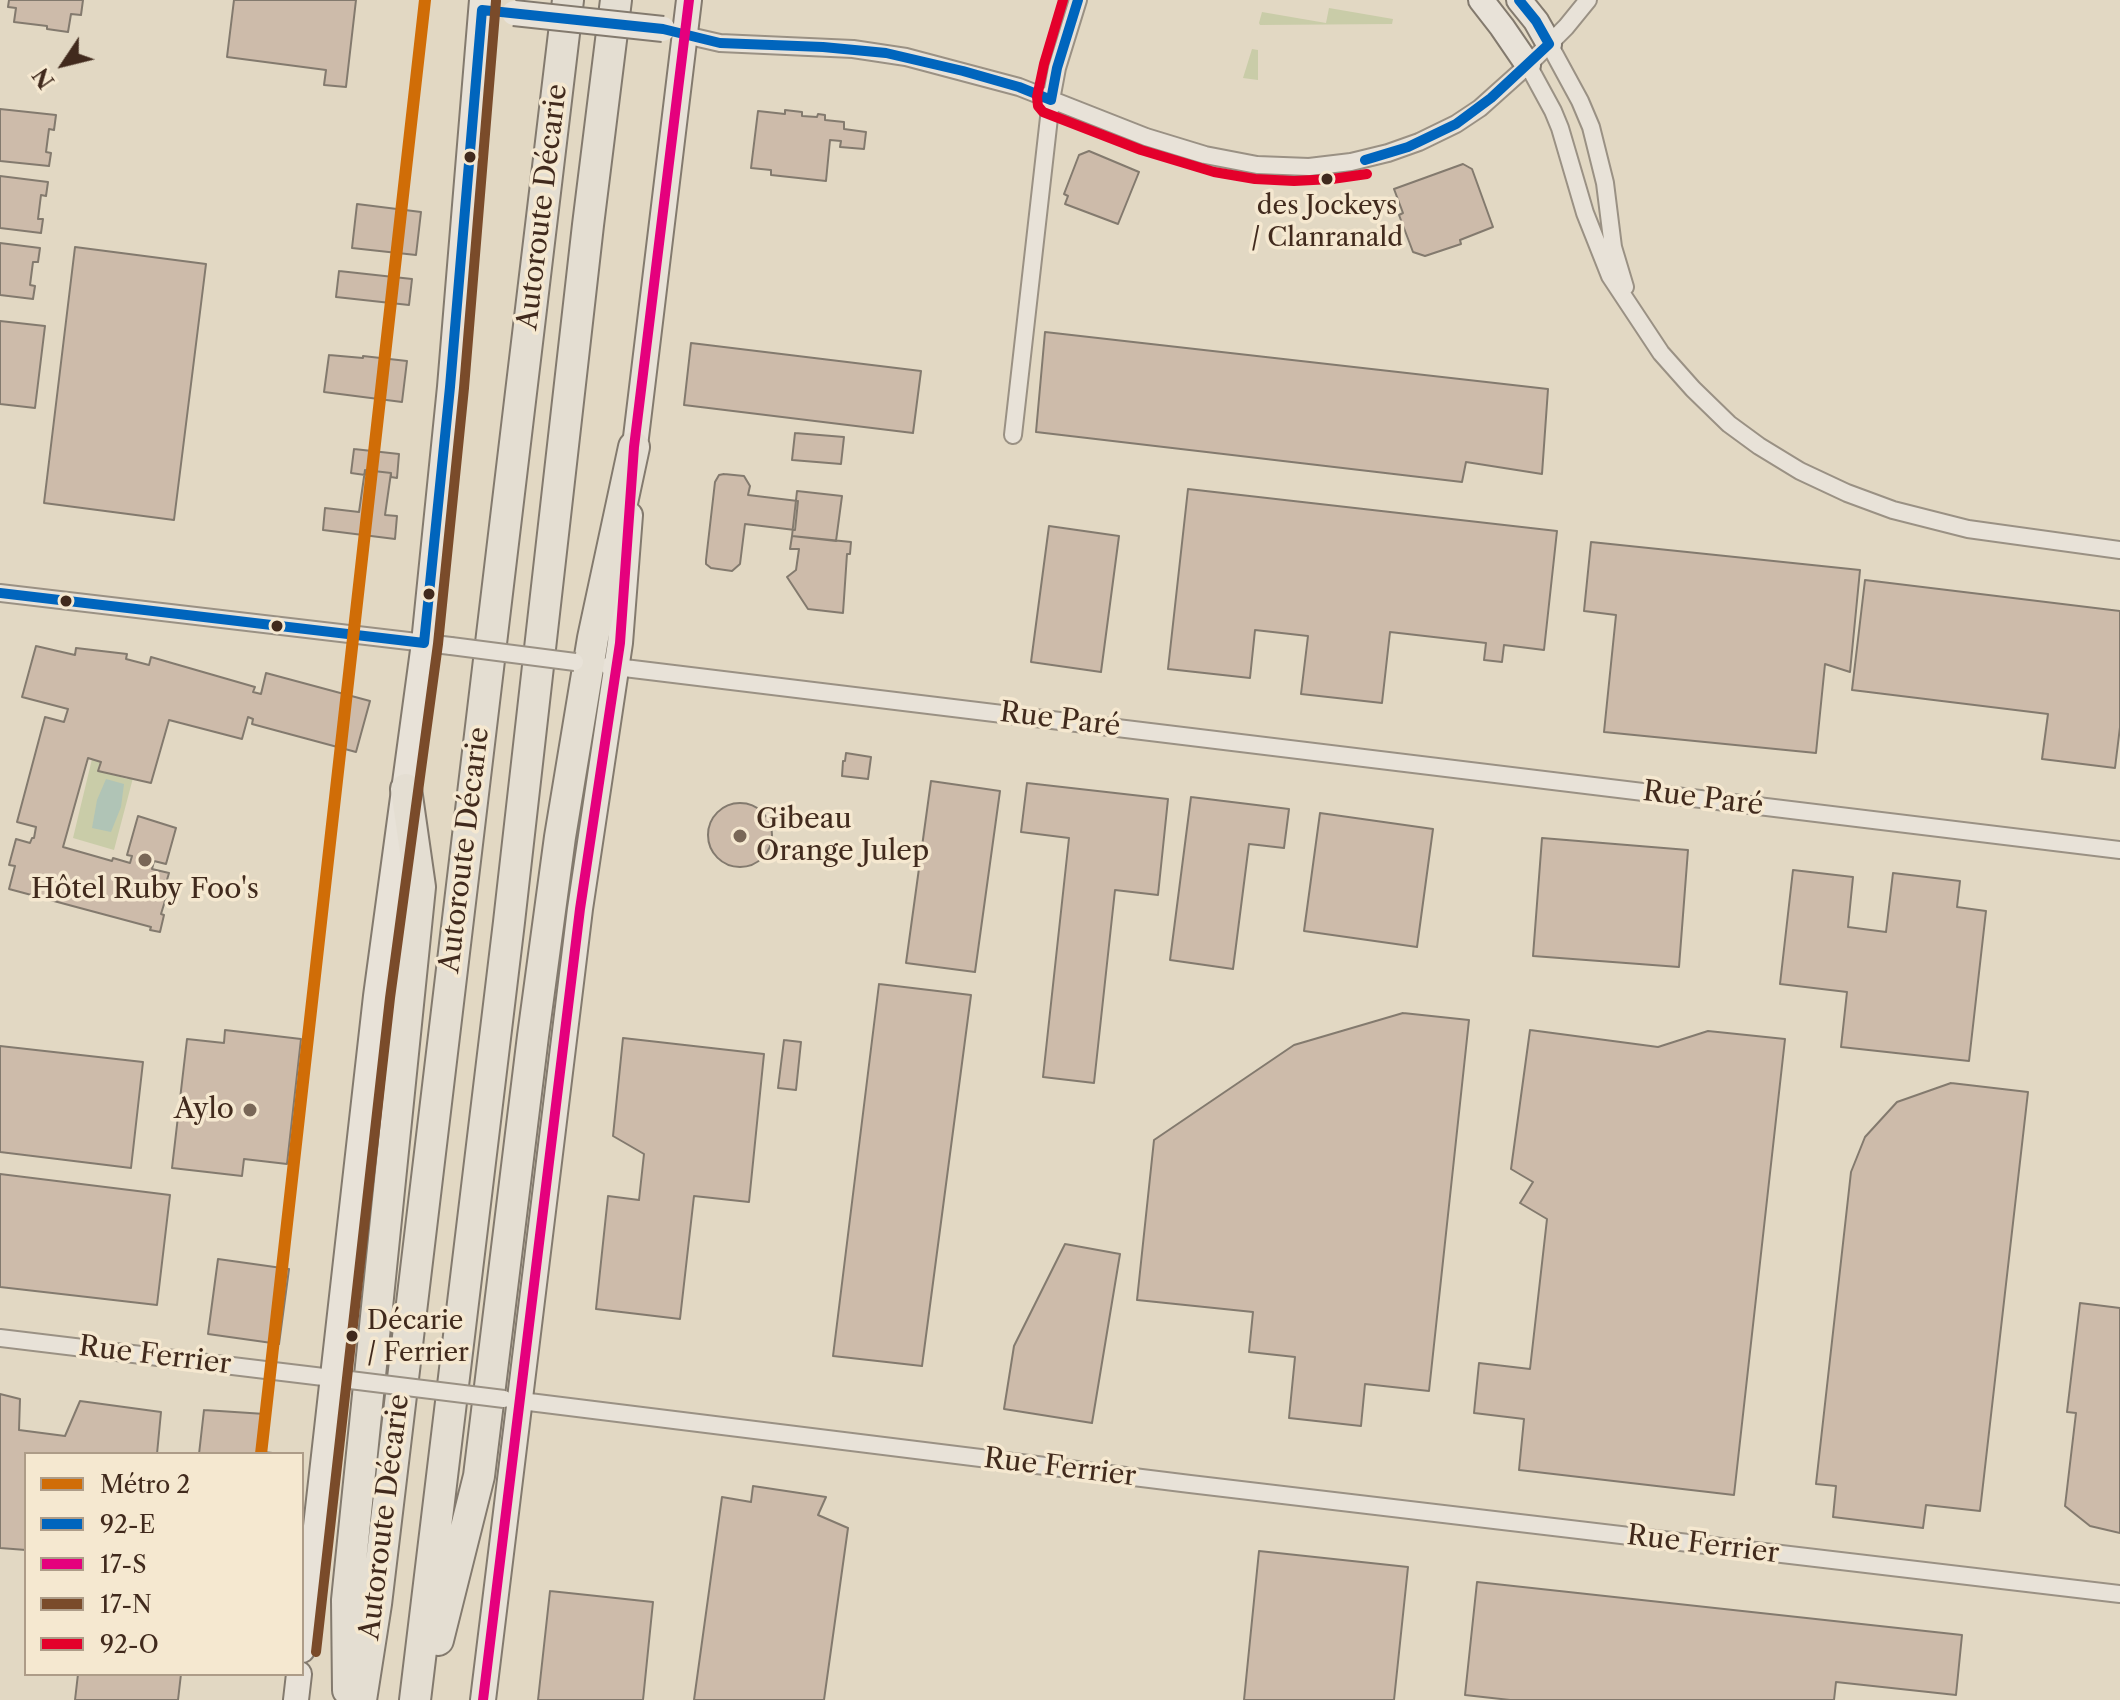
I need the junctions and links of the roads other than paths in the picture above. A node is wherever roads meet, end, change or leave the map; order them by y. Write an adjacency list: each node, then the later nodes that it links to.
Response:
1 (568, 0): 30 (highway, Autoroute Décarie)
2 (616, 0): 31 (highway, Autoroute Décarie)
3 (689, 0): 9 (main road)
4 (1078, 0): 12 (street)
5 (1481, 0): 11 (main road)
6 (1519, 0): 10 (main road)
7 (1588, 0): 10 (street)
8 (482, 5): 9 (main road, bridge); 18 (main road)
9 (674, 32): 12 (street); 15 (main road)
10 (1549, 44): 11 (street); 13 (street)
11 (1528, 65): 12 (street); 13 (street)
12 (1051, 100): 14 (street)
13 (1653, 342): 16 (street)
14 (1013, 435)
15 (634, 447): 19 (highway)
16 (2120, 550)
17 (0, 593): 18 (street, Rue Paré)
18 (424, 643): 19 (street, Rue Paré, bridge); 20 (main road)
19 (593, 664): 21 (street, Rue Paré); 24 (main road); 32 (highway)
20 (406, 789): 23 (main road); 29 (highway)
21 (2120, 850)
22 (0, 1338): 23 (street, Rue Ferrier)
23 (341, 1379): 24 (street, Rue Ferrier, bridge); 26 (main road)
24 (512, 1400): 25 (street, Rue Ferrier); 33 (main road)
25 (2120, 1594)
26 (304, 1636)
27 (299, 1676): 28 (main road)
28 (296, 1700)
29 (348, 1700)
30 (361, 1700)
31 (415, 1700)
32 (422, 1700)
33 (483, 1700)

